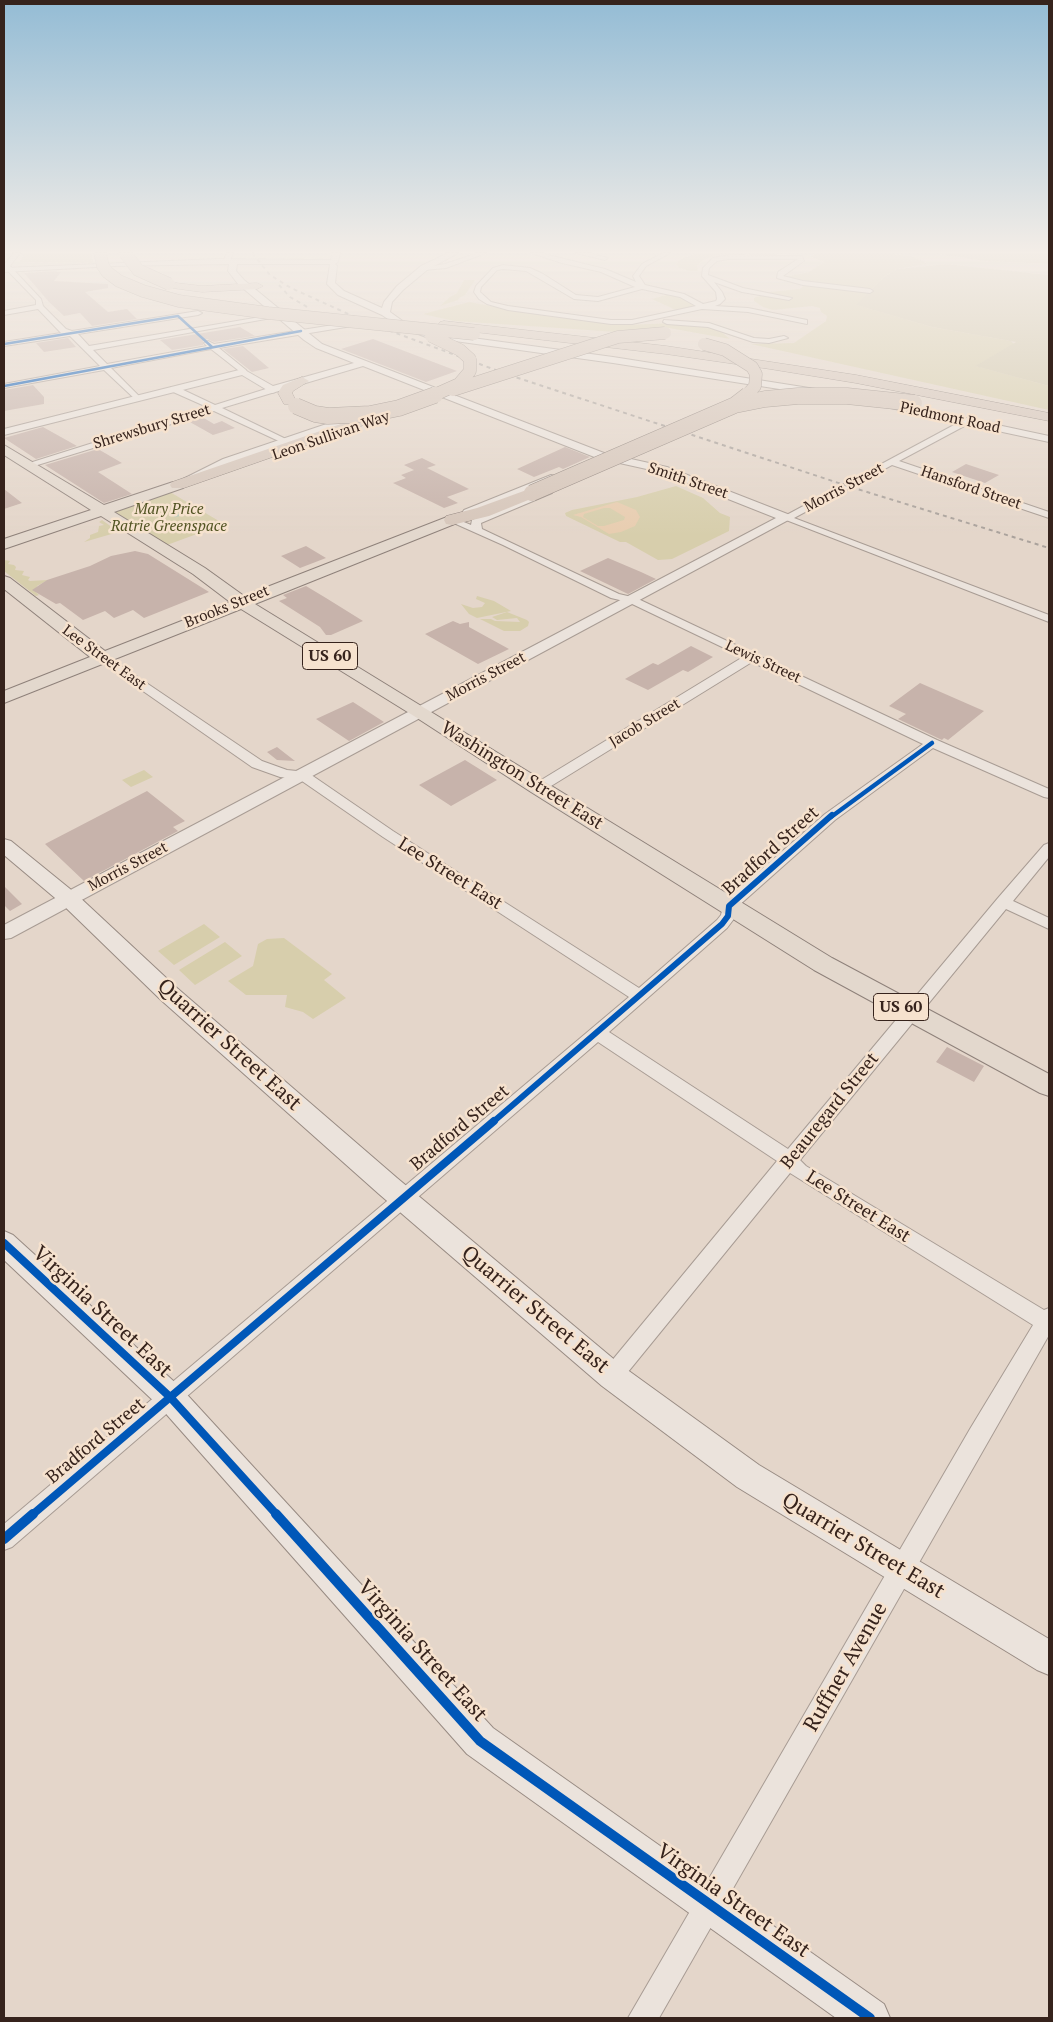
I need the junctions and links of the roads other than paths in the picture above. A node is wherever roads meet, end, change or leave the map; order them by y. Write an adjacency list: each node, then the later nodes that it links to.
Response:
1 (95, 347): 12 (street)
2 (210, 347): 14 (street)
3 (212, 347): 15 (street)
4 (325, 347): 13 (street, Smith Street)
5 (456, 347): 22 (highway, bridge)
6 (521, 347): 19 (street, Piedmont Road)
7 (584, 347): 22 (highway, bridge)
8 (601, 347): 33 (highway, bridge)
9 (643, 347): 29 (highway)
10 (716, 347): 26 (highway, bridge)
11 (751, 347): 29 (highway, bridge)
12 (86, 349): 14 (street)
13 (362, 363): 16 (street, Shrewsbury Street); 22 (street, Smith Street)
14 (105, 367): 18 (street); 24 (street)
15 (244, 372): 20 (street); 21 (street)
16 (302, 381): 21 (street, Shrewsbury Street); 25 (highway)
17 (483, 384): 23 (street, Leon Sullivan Way)
18 (4, 386)
19 (785, 386): 31 (street, Piedmont Road); 32 (street)
20 (174, 389): 24 (street); 27 (street)
21 (272, 390): 25 (highway); 27 (street, Shrewsbury Street)
22 (432, 393): 23 (street, Smith Street); 28 (highway, bridge); 37 (street, Leon Sullivan Way)
23 (447, 396): 40 (street, Smith Street); 44 (street, Leon Sullivan Way)
24 (136, 398): 35 (street)
25 (293, 404): 28 (highway, bridge)
26 (735, 405): 33 (highway, bridge); 49 (highway, bridge)
27 (214, 408): 37 (street); 43 (street, Shrewsbury Street)
28 (399, 408): 44 (highway, bridge)
29 (1024, 412): 30 (highway)
30 (1049, 417)
31 (968, 421): 34 (street, Piedmont Road); 42 (street, Morris Street)
32 (695, 425)
33 (1049, 426)
34 (1013, 431): 36 (street, Piedmont Road); 38 (street)
35 (4, 432)
36 (1049, 439)
37 (286, 441): 44 (street, Leon Sullivan Way)
38 (1049, 444)
39 (4, 449): 43 (main road, Washington Street East / US 60)
40 (602, 456): 41 (street, Smith Street); 48 (street)
41 (622, 462): 47 (street, Smith Street); 49 (street)
42 (892, 462): 46 (street, Hansford Street); 47 (street, Morris Street)
43 (28, 465): 45 (main road, Washington Street East / US 60)
44 (178, 485): 45 (main road, Leon Sullivan Way)
45 (101, 511): 50 (main road, Leon Sullivan Way); 53 (main road, Washington Street East / US 60)
46 (1049, 515)
47 (786, 518): 52 (street, Morris Street); 54 (street, Smith Street)
48 (452, 520): 49 (highway); 53 (main road, Brooks Street)
49 (479, 521): 52 (street, Lewis Street)
50 (4, 544)
51 (4, 581): 55 (main road, Lee Street East)
52 (632, 600): 56 (street, Lewis Street); 58 (street, Morris Street)
53 (241, 602): 55 (main road, Brooks Street); 58 (main road, Washington Street East / US 60)
54 (1049, 619)
55 (101, 657): 57 (main road, Brooks Street); 60 (street, Lee Street East)
56 (752, 657): 59 (street, Lewis Street); 63 (street, Jacob Street)
57 (4, 697)
58 (421, 712): 61 (street, Morris Street); 63 (main road, Washington Street East / US 60)
59 (932, 743): 64 (street, Lewis Street); 69 (street, Bradford Street)
60 (257, 764): 61 (street, Lee Street East); 62 (street, Lee Street East)
61 (302, 774): 62 (street, Morris Street); 72 (street, Lee Street East)
62 (278, 787): 67 (street, Morris Street)
63 (538, 788): 69 (main road, Washington Street East / US 60)
64 (1049, 794)
65 (4, 845): 67 (main road, Quarrier Street East)
66 (1049, 848): 68 (street, Beauregard Street)
67 (68, 898): 71 (street, Morris Street); 77 (main road, Quarrier Street East)
68 (1003, 902): 70 (street); 73 (street, Beauregard Street)
69 (729, 906): 72 (street, Bradford Street); 73 (main road, Washington Street East / US 60)
70 (1049, 924)
71 (4, 933)
72 (640, 996): 74 (street, Bradford Street)
73 (911, 1012): 75 (main road, Washington Street East / US 60); 76 (street, Beauregard Street)
74 (596, 1032): 76 (street, Lee Street East); 77 (street, Bradford Street)
75 (1049, 1086)
76 (790, 1160): 79 (street, Lee Street East); 80 (street, Beauregard Street)
77 (402, 1197): 80 (main road, Quarrier Street East); 81 (street, Bradford Street)
78 (4, 1243): 81 (main road, Virginia Street East)
79 (1048, 1321): 83 (street, Ruffner Avenue)
80 (612, 1376): 83 (main road, Quarrier Street East)
81 (170, 1397): 82 (street, Bradford Street); 85 (main road, Virginia Street East)
82 (4, 1539)
83 (902, 1571): 84 (main road, Quarrier Street East); 85 (street, Ruffner Avenue)
84 (1049, 1658)
85 (709, 1904): 86 (street, Ruffner Avenue); 87 (main road, Virginia Street East)
86 (643, 2018)
87 (870, 2018)

